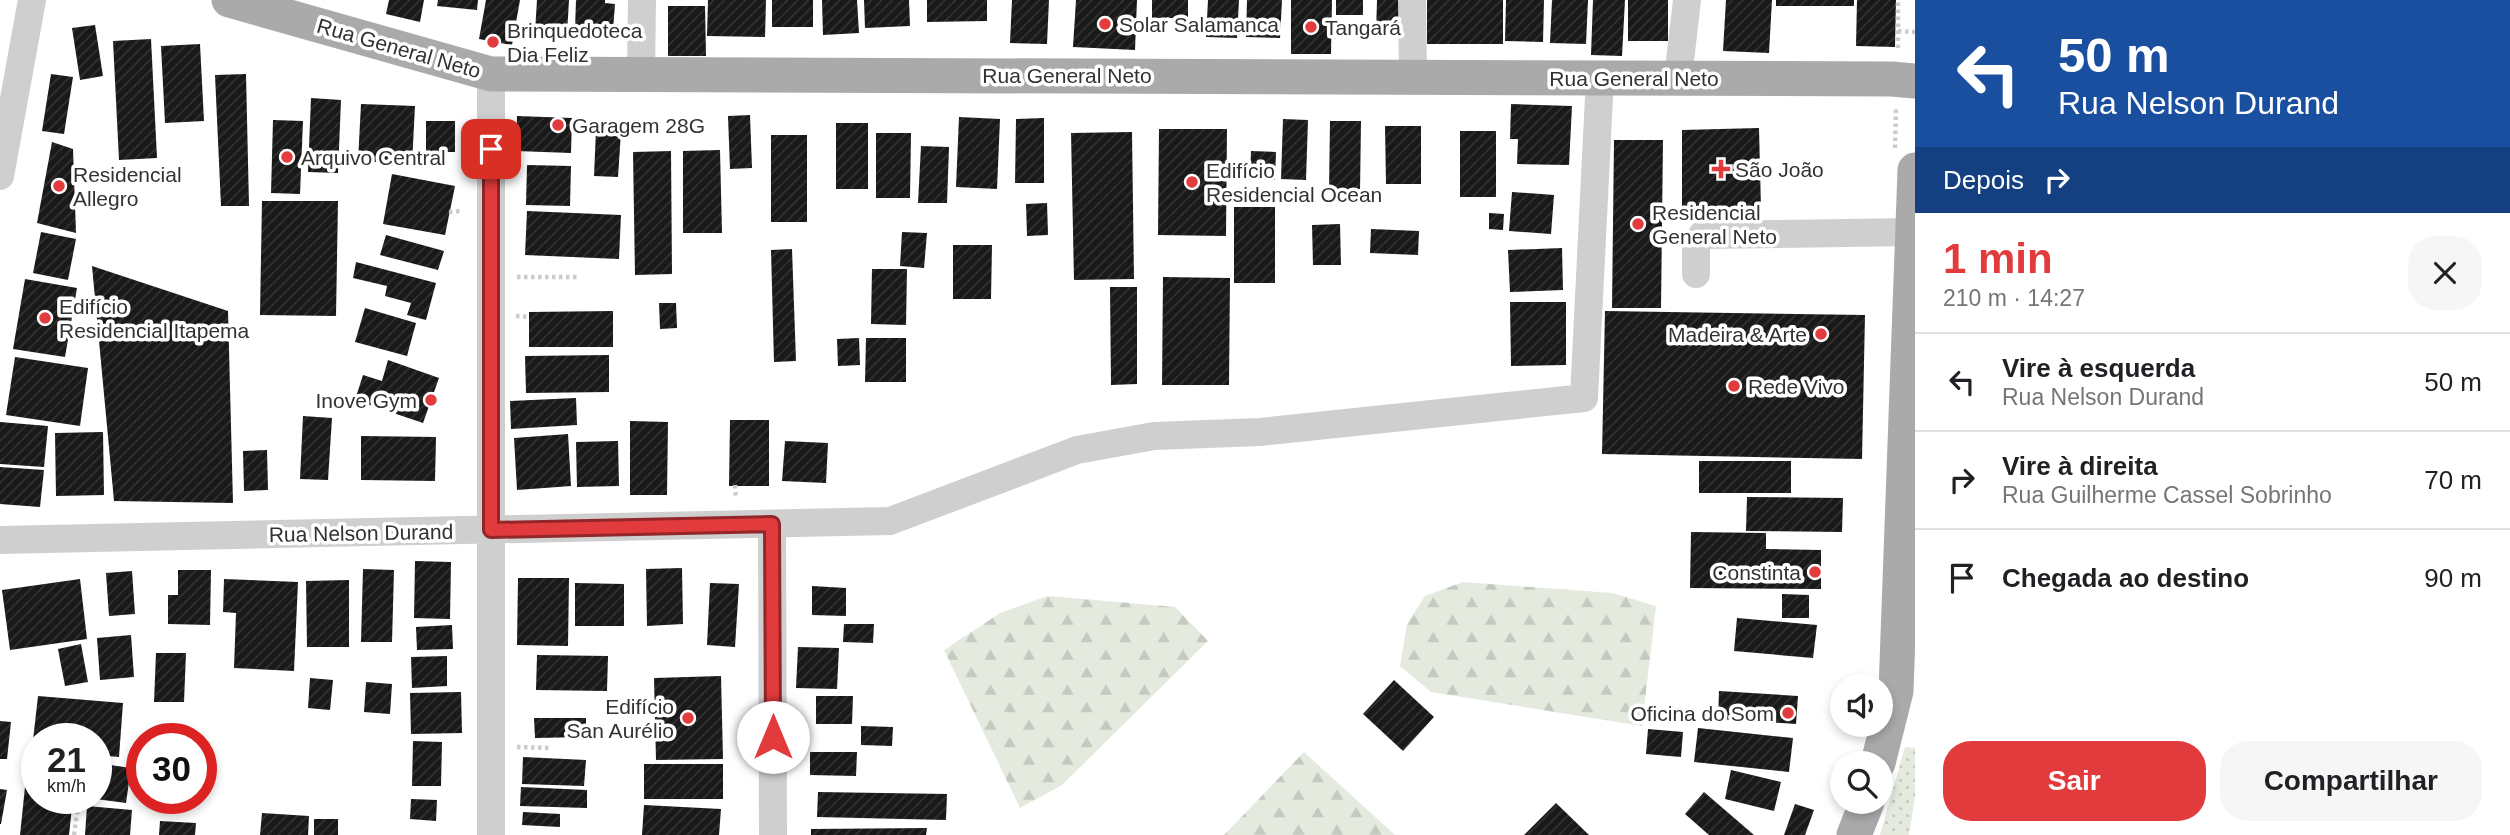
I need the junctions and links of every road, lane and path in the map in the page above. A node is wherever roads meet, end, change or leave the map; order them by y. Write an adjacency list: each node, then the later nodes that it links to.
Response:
1 (32, 0): 15 (street)
2 (229, 0): 8 (main road, Rua General Neto)
3 (642, 0): 9 (street)
4 (1412, 0): 10 (street)
5 (1686, 0): 12 (street)
6 (1898, 31): 7 (path)
7 (1915, 32)
8 (491, 74): 9 (main road, Rua General Neto); 23 (street)
9 (640, 75): 10 (main road, Rua General Neto)
10 (1413, 76): 11 (main road, Rua General Neto)
11 (1600, 78): 12 (main road, Rua General Neto); 22 (street, Rua Nelson Durand)
12 (1678, 78): 13 (main road, Rua General Neto)
13 (1904, 93): 14 (path)
14 (1905, 160): 18 (main road)
15 (0, 176)
16 (461, 211): 17 (path)
17 (449, 212)
18 (1913, 232): 19 (street); 25 (main road)
19 (1696, 274)
20 (510, 276): 21 (path)
21 (578, 277)
22 (772, 524): 23 (street, Rua Nelson Durand); 30 (street)
23 (491, 530): 24 (street, Rua Nelson Durand); 29 (street)
24 (0, 540)
25 (1881, 751)
26 (77, 814): 28 (path)
27 (1862, 814): 31 (main road)
28 (74, 835)
29 (491, 835)
30 (773, 835)
31 (1854, 835)

